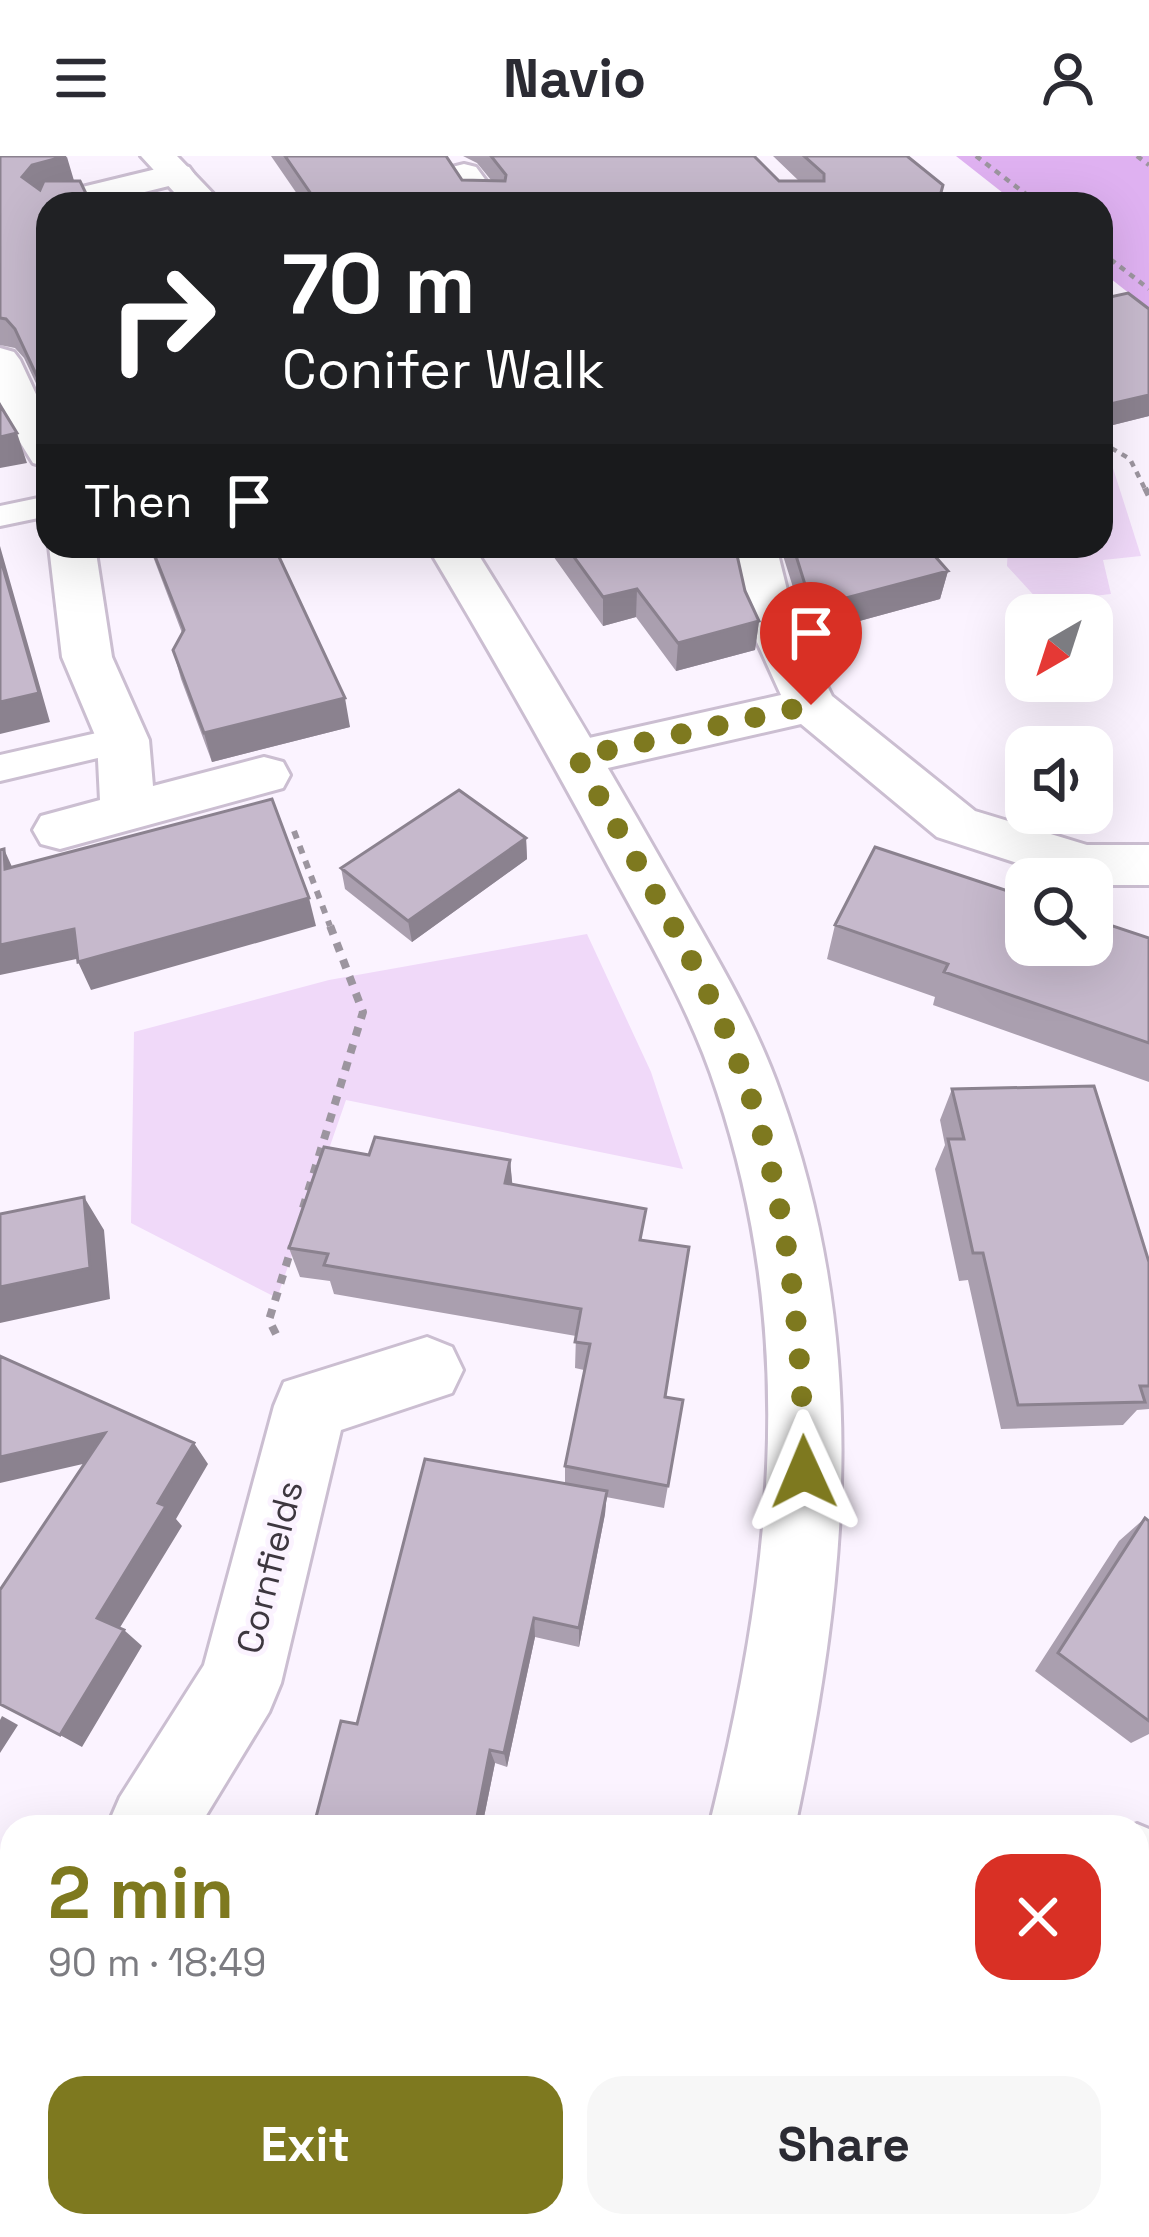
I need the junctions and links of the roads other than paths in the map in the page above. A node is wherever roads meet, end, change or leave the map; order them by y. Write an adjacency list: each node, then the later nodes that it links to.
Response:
1 (168, 165): 3 (street); 4 (street)
2 (450, 165): 5 (street)
3 (85, 192)
4 (194, 192)
5 (474, 192)
6 (0, 360): 7 (street)
7 (36, 435)
8 (36, 508): 9 (lane)
9 (0, 516)
10 (74, 558): 14 (street)
11 (456, 558): 15 (street)
12 (756, 558): 13 (street)
13 (811, 705): 15 (street); 20 (street)
14 (122, 740): 16 (lane); 18 (street)
15 (577, 757): 23 (street)
16 (0, 768)
17 (264, 776): 18 (street)
18 (128, 809): 19 (street)
19 (60, 830)
20 (1149, 865)
21 (428, 1370): 22 (street, Cornfields)
22 (158, 1815)
23 (755, 1815)

